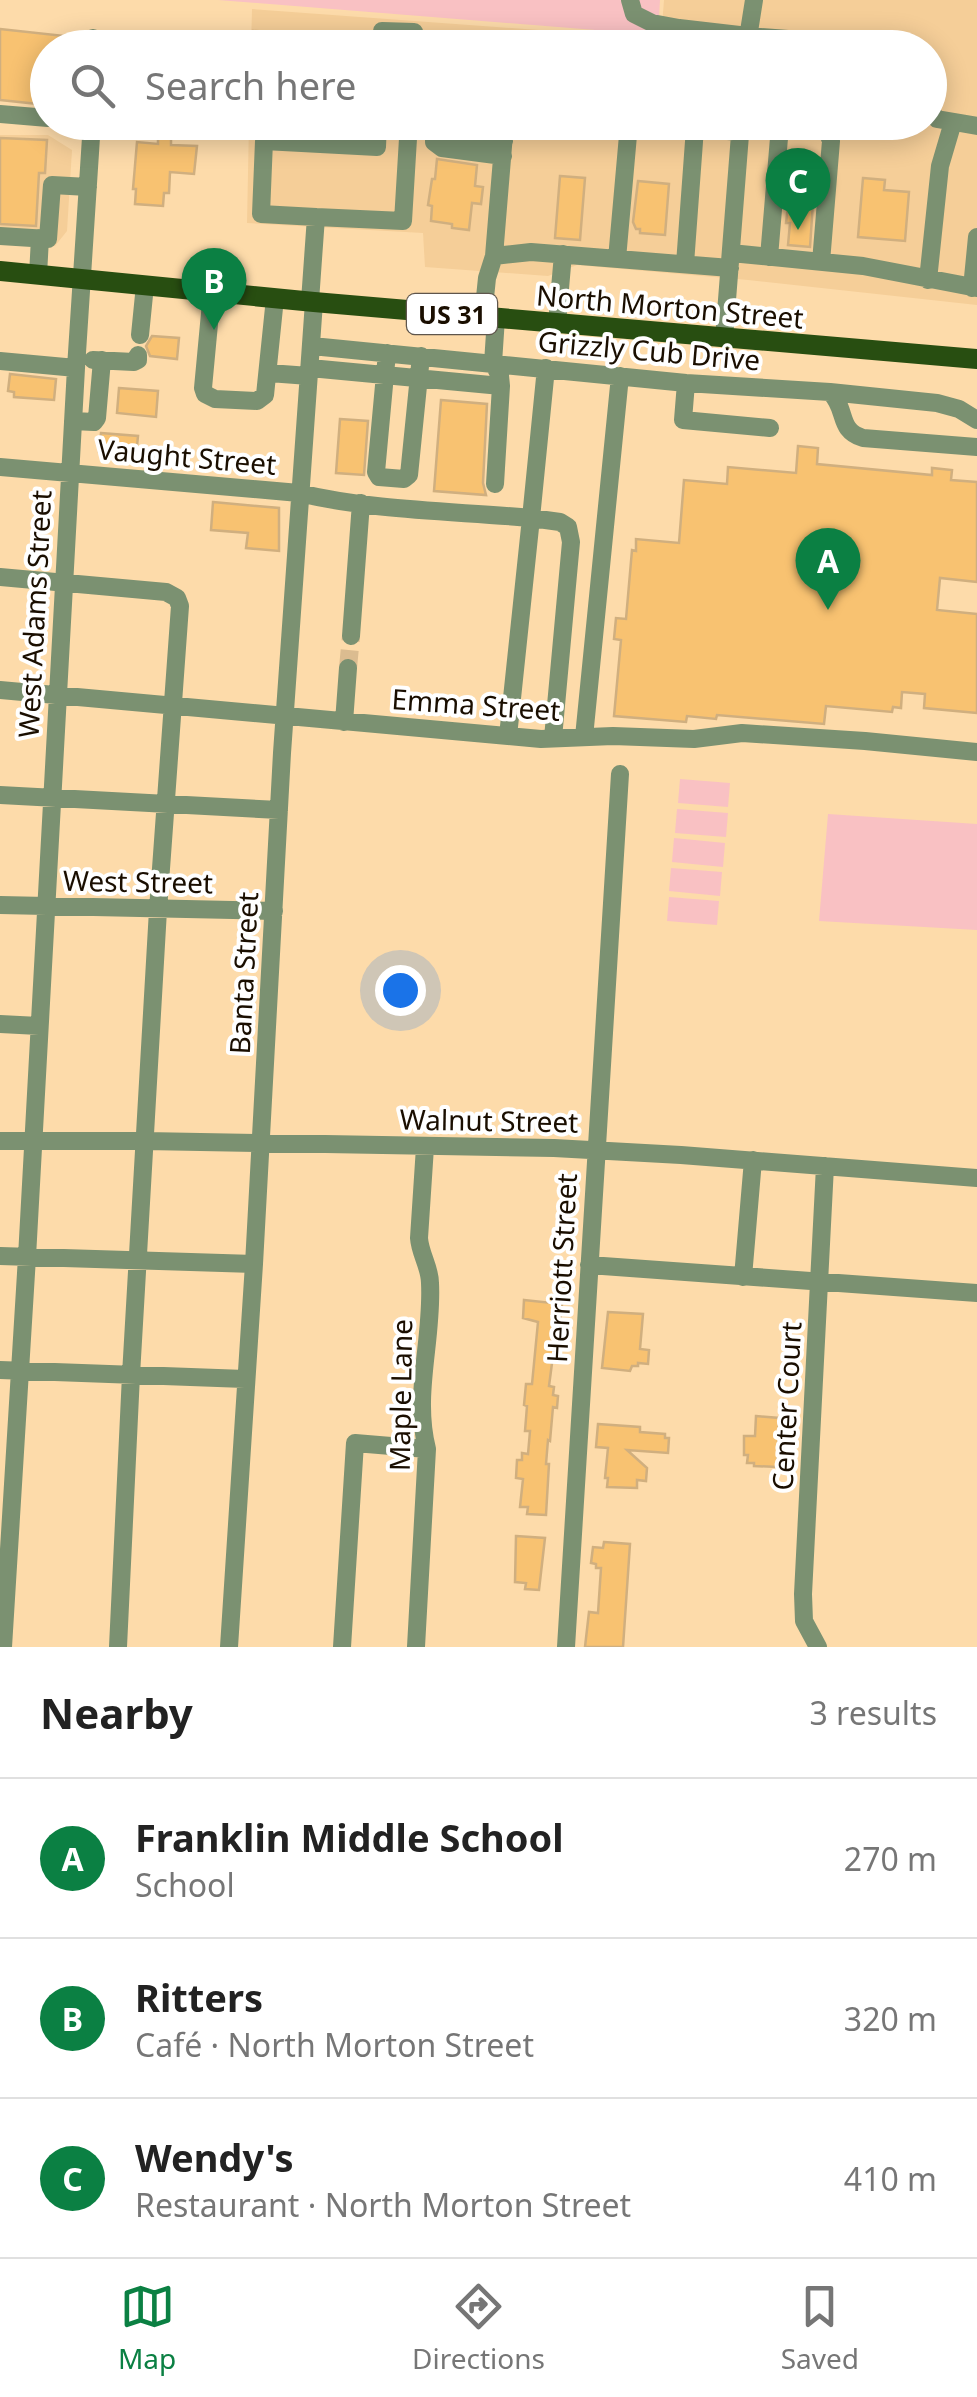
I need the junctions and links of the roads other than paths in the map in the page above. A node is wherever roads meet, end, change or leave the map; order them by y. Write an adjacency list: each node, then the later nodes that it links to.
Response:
1 (630, 0): 3 (street)
2 (754, 0): 4 (street)
3 (687, 30)
4 (749, 30)
5 (0, 114): 6 (street)
6 (30, 116)
7 (947, 121): 8 (street)
8 (953, 122): 9 (street); 37 (street)
9 (977, 126)
10 (91, 140): 20 (street, West Adams Street)
11 (377, 140): 21 (street)
12 (408, 140): 21 (street)
13 (434, 140): 14 (street)
14 (504, 140): 28 (street)
15 (628, 140): 30 (street)
16 (694, 140): 33 (street)
17 (740, 140): 31 (street)
18 (779, 140): 29 (street)
19 (831, 140): 32 (street)
20 (88, 187): 22 (street); 23 (street, West Adams Street)
21 (316, 217): 42 (street, Banta Street)
22 (49, 220): 23 (street); 26 (street)
23 (86, 224): 36 (street, West Adams Street)
24 (0, 236): 26 (street)
25 (977, 236): 39 (street)
26 (40, 238): 35 (street)
27 (564, 254): 28 (street); 30 (street); 44 (street)
28 (494, 256): 43 (street)
29 (769, 256): 31 (street); 32 (street)
30 (617, 259): 33 (street)
31 (731, 260): 33 (street); 46 (street)
32 (822, 262): 37 (street)
33 (684, 264)
34 (0, 271): 35 (main road, North Morton Street / US 31)
35 (38, 275): 36 (main road, North Morton Street / US 31)
36 (82, 279): 38 (main road, North Morton Street / US 31); 54 (street, West Adams Street)
37 (928, 280): 39 (street)
38 (145, 285): 40 (main road, North Morton Street / US 31); 45 (street)
39 (975, 288)
40 (212, 292): 41 (main road, North Morton Street / US 31); 58 (street)
41 (275, 298): 42 (main road, North Morton Street / US 31); 58 (street)
42 (312, 302): 43 (main road, North Morton Street / US 31); 47 (street, Banta Street)
43 (490, 317): 44 (main road, North Morton Street / US 31); 55 (street)
44 (558, 323): 46 (main road, North Morton Street / US 31)
45 (140, 335)
46 (724, 338): 51 (main road, North Morton Street / US 31)
47 (312, 346): 48 (street, Grizzly Cub Drive); 57 (street, Banta Street)
48 (387, 353): 50 (street, Grizzly Cub Drive); 59 (street)
49 (138, 355): 52 (street)
50 (421, 356): 55 (street, Grizzly Cub Drive); 61 (street)
51 (977, 359)
52 (102, 360): 54 (street); 66 (street)
53 (0, 361): 54 (street)
54 (76, 363): 66 (street, West Adams Street)
55 (493, 363): 56 (street, Grizzly Cub Drive); 63 (street)
56 (546, 368): 60 (street, Grizzly Cub Drive); 74 (street)
57 (310, 372): 58 (street); 59 (street); 72 (street, Banta Street)
58 (269, 373)
59 (385, 376): 61 (street); 61 (street)
60 (620, 376): 62 (street, Grizzly Cub Drive); 85 (street)
61 (418, 379): 63 (street)
62 (686, 383): 64 (street, Grizzly Cub Drive); 67 (street)
63 (501, 386): 71 (street)
64 (830, 392): 65 (street, Grizzly Cub Drive); 68 (street)
65 (977, 420)
66 (73, 421): 70 (street, West Adams Street)
67 (770, 428)
68 (977, 446)
69 (0, 467): 70 (street, Vaught Street)
70 (70, 474): 72 (street, Vaught Street); 76 (street, West Adams Street)
71 (495, 484)
72 (299, 493): 73 (street, Vaught Street); 82 (street, Banta Street)
73 (362, 504): 74 (street, Vaught Street); 77 (street)
74 (532, 518): 84 (street); 86 (street)
75 (0, 577): 76 (street)
76 (64, 582): 80 (street, West Adams Street); 81 (street)
77 (351, 636)
78 (348, 668): 83 (street)
79 (0, 690): 80 (street, Emma Street)
80 (58, 694): 81 (street, Emma Street); 90 (street, West Adams Street)
81 (172, 704): 82 (street, Emma Street); 91 (street)
82 (285, 715): 83 (street, Emma Street); 92 (street, Banta Street)
83 (344, 722): 84 (street, Emma Street)
84 (508, 736): 86 (street, Emma Street)
85 (584, 737): 86 (street, Emma Street); 87 (street, Emma Street)
86 (554, 738)
87 (977, 752)
88 (620, 774): 104 (street, Herriott Street)
89 (0, 795): 90 (street)
90 (51, 797): 91 (street); 94 (street, West Adams Street)
91 (166, 805): 92 (street); 95 (street)
92 (279, 810): 96 (street, Banta Street)
93 (0, 905): 94 (street, West Street)
94 (45, 906): 95 (street, West Street); 98 (street, West Adams Street)
95 (158, 910): 96 (street, West Street); 100 (street)
96 (274, 912): 102 (street, Banta Street)
97 (0, 1024): 98 (street)
98 (40, 1026): 101 (street, West Adams Street)
99 (0, 1141): 101 (street, Walnut Street)
100 (145, 1141): 101 (street, Walnut Street); 102 (street, Walnut Street); 110 (street)
101 (33, 1142): 109 (street, West Adams Street)
102 (260, 1143): 103 (street, Walnut Street); 111 (street, Banta Street)
103 (425, 1147): 104 (street, Walnut Street); 120 (street, Maple Lane)
104 (596, 1150): 105 (street, Walnut Street); 112 (street, Herriott Street)
105 (753, 1160): 106 (street, Walnut Street); 113 (street)
106 (825, 1166): 107 (street, Walnut Street); 114 (street, Center Court)
107 (977, 1178)
108 (0, 1256): 109 (street)
109 (28, 1257): 110 (street); 117 (street, West Adams Street)
110 (138, 1260): 111 (street); 118 (street)
111 (254, 1264): 119 (street, Banta Street)
112 (589, 1265): 113 (street); 126 (street, Herriott Street)
113 (743, 1277): 114 (street)
114 (818, 1282): 115 (street); 127 (street, Center Court)
115 (977, 1293)
116 (0, 1370): 117 (street)
117 (20, 1371): 118 (street); 121 (street, West Adams Street)
118 (131, 1374): 119 (street); 122 (street)
119 (246, 1378): 123 (street, Banta Street)
120 (427, 1448): 124 (street); 125 (street, Maple Lane)
121 (4, 1647)
122 (118, 1647)
123 (228, 1647)
124 (342, 1647)
125 (416, 1647)
126 (566, 1647)
127 (818, 1647)

